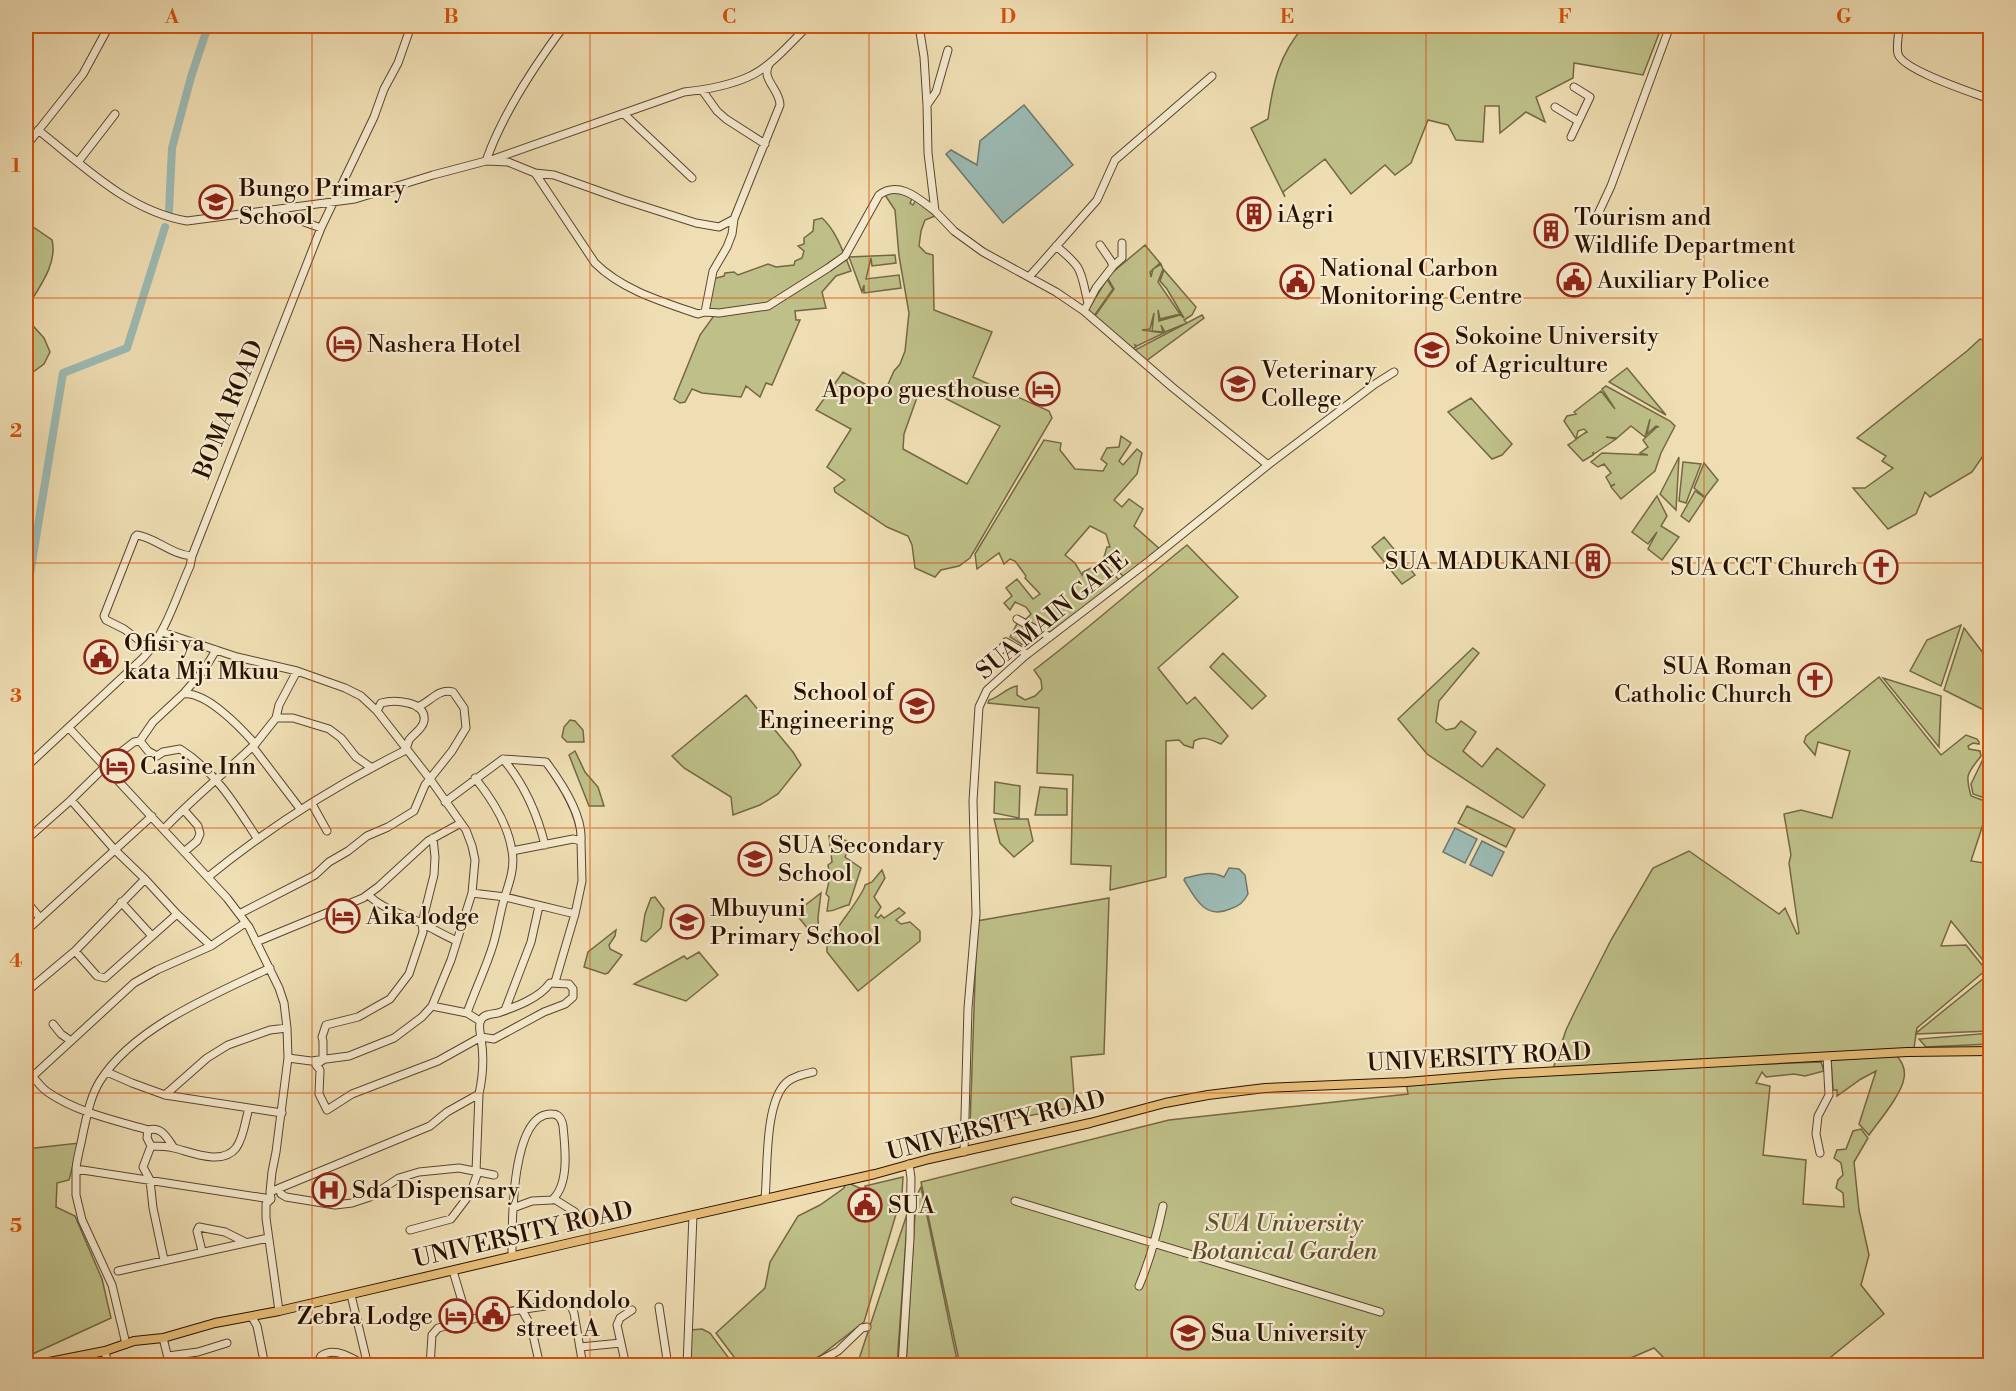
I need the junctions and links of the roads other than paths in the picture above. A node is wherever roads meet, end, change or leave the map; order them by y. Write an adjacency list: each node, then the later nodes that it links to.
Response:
1 (109, 26): 21 (street)
2 (411, 26): 29 (street, BOMA ROAD)
3 (564, 26): 25 (street)
4 (808, 26): 9 (street)
5 (919, 26): 16 (street)
6 (1670, 26): 31 (street)
7 (1899, 26): 15 (street)
8 (948, 50): 16 (street)
9 (771, 61): 11 (street); 12 (street)
10 (1212, 76): 37 (street)
11 (748, 77): 12 (street); 14 (street)
12 (770, 83): 23 (street)
13 (1574, 87): 20 (street)
14 (702, 90): 19 (street); 23 (street)
15 (1990, 99)
16 (927, 105): 30 (street)
17 (1555, 107): 20 (street)
18 (115, 114): 26 (street)
19 (624, 114): 25 (street); 28 (street)
20 (1578, 122): 22 (street)
21 (38, 130): 24 (street); 26 (street)
22 (1571, 137)
23 (765, 144): 32 (street)
24 (26, 146)
25 (486, 161): 27 (street); 29 (street)
26 (78, 162): 29 (street)
27 (535, 173): 32 (street); 42 (street)
28 (692, 178)
29 (334, 202): 34 (street, BOMA ROAD)
30 (935, 211): 39 (street); 42 (street)
31 (1598, 214)
32 (734, 219): 42 (street)
33 (304, 222): 34 (street)
34 (321, 228): 45 (street, BOMA ROAD)
35 (1122, 243): 38 (street)
36 (1100, 245): 38 (street)
37 (1056, 246): 39 (street); 40 (street)
38 (1113, 266): 40 (street)
39 (1029, 277): 41 (street)
40 (1088, 303): 41 (street)
41 (1084, 311): 44 (street)
42 (705, 312)
43 (1394, 372): 44 (street, SUA MAIN GATE)
44 (1268, 465): 48 (street, SUA MAIN GATE)
45 (192, 556): 47 (street, BOMA ROAD); 49 (street)
46 (1017, 619): 48 (street)
47 (162, 632): 49 (street, BOMA ROAD); 50 (street)
48 (1050, 637): 52 (street, SUA MAIN GATE)
49 (152, 649): 60 (street, BOMA ROAD)
50 (216, 650): 53 (street); 54 (street)
51 (1001, 650): 52 (street)
52 (1027, 654): 135 (street, SUA MAIN GATE)
53 (297, 671): 58 (street); 59 (street)
54 (193, 683): 55 (street); 56 (street)
55 (183, 694): 56 (street); 61 (street)
56 (197, 696): 62 (street)
57 (417, 707): 58 (street); 63 (street); 69 (street)
58 (377, 711): 63 (street)
59 (276, 718): 62 (street); 67 (street)
60 (69, 728): 65 (street); 66 (street, BOMA ROAD)
61 (141, 741): 65 (street); 70 (street)
62 (254, 746): 70 (street); 75 (street)
63 (406, 750): 67 (street); 69 (street)
64 (503, 759): 68 (street); 83 (street); 84 (street)
65 (106, 766): 71 (street); 76 (street)
66 (26, 767)
67 (372, 768): 73 (street)
68 (475, 778): 72 (street); 86 (street)
69 (430, 779): 72 (street); 97 (street)
70 (217, 780): 74 (street); 80 (street)
71 (71, 800): 82 (street); 85 (street)
72 (445, 802): 77 (street)
73 (312, 804): 75 (street); 79 (street)
74 (184, 810): 78 (street); 87 (street)
75 (302, 810): 80 (street)
76 (152, 816): 78 (street); 85 (street)
77 (461, 823): 81 (street); 90 (street)
78 (164, 829): 87 (street)
79 (327, 831)
80 (257, 838): 88 (street)
81 (433, 838): 91 (street); 101 (street)
82 (26, 840)
83 (581, 841): 84 (street); 98 (street)
84 (545, 845): 86 (street)
85 (114, 849): 89 (street); 99 (street)
86 (512, 850): 92 (street)
87 (184, 852): 88 (street)
88 (208, 878): 97 (street)
89 (145, 879): 94 (street); 96 (street)
90 (471, 893): 92 (street); 104 (street)
91 (368, 895): 101 (street); 105 (street)
92 (505, 897): 95 (street); 113 (street)
93 (26, 902): 99 (street)
94 (121, 902): 103 (street); 107 (street)
95 (539, 906): 98 (street); 112 (street)
96 (177, 914): 103 (street); 106 (street)
97 (239, 914): 100 (street)
98 (575, 914): 109 (street)
99 (40, 918): 102 (street)
100 (245, 923): 105 (street); 106 (street)
101 (422, 923): 104 (street); 122 (street)
102 (26, 931)
103 (152, 936): 107 (street)
104 (457, 941): 111 (street)
105 (256, 942): 108 (street)
106 (211, 946): 118 (street)
107 (75, 951): 110 (street)
108 (270, 968): 116 (street); 124 (street)
109 (555, 982): 112 (street); 117 (street)
110 (26, 992)
111 (432, 1006): 113 (street); 122 (street)
112 (505, 1010): 114 (street)
113 (467, 1013): 114 (street)
114 (480, 1021): 117 (street)
115 (53, 1024): 118 (street)
116 (287, 1028): 121 (street); 127 (street)
117 (481, 1037): 122 (street); 128 (street)
118 (71, 1041): 126 (street)
119 (1990, 1051): 120 (main road, UNIVERSITY ROAD)
120 (1827, 1057): 135 (main road, UNIVERSITY ROAD); 136 (street)
121 (288, 1059): 122 (street); 131 (street)
122 (323, 1060)
123 (26, 1070): 126 (street)
124 (107, 1072): 127 (street); 130 (street)
125 (813, 1072): 145 (street)
126 (33, 1076): 130 (street)
127 (165, 1095): 129 (street)
128 (479, 1095): 139 (street); 142 (street)
129 (249, 1108): 131 (street); 134 (street)
130 (87, 1112): 132 (street); 138 (street)
131 (282, 1113): 143 (street)
132 (148, 1130): 133 (street); 134 (street)
133 (151, 1146): 134 (street); 141 (street)
134 (174, 1148)
135 (964, 1152): 137 (main road, UNIVERSITY ROAD)
136 (1820, 1153)
137 (909, 1164): 145 (main road, UNIVERSITY ROAD); 190 (street)
138 (76, 1169): 141 (street); 173 (street)
139 (477, 1172): 140 (street); 142 (street); 151 (street)
140 (494, 1175)
141 (150, 1180): 143 (street); 157 (street)
142 (279, 1188): 143 (street)
143 (270, 1195): 152 (street)
144 (554, 1198): 148 (street); 148 (street); 149 (street)
145 (765, 1198): 150 (main road, UNIVERSITY ROAD)
146 (1015, 1201): 154 (street)
147 (1163, 1206): 154 (street)
148 (513, 1208): 156 (street)
149 (575, 1212)
150 (693, 1215): 156 (main road, UNIVERSITY ROAD); 188 (street)
151 (410, 1230)
152 (268, 1238): 153 (street); 165 (street)
153 (246, 1242): 155 (street); 155 (street)
154 (1155, 1242): 160 (street); 166 (street)
155 (202, 1251): 157 (street)
156 (512, 1256): 159 (main road, UNIVERSITY ROAD)
157 (164, 1260): 158 (street)
158 (118, 1271)
159 (453, 1271): 161 (main road, UNIVERSITY ROAD); 168 (street)
160 (1139, 1286)
161 (351, 1294): 165 (main road, UNIVERSITY ROAD); 182 (street)
162 (659, 1307): 187 (street)
163 (522, 1310): 168 (street); 174 (street); 184 (street)
164 (632, 1310): 172 (street)
165 (279, 1311): 167 (main road, UNIVERSITY ROAD)
166 (1380, 1312)
167 (252, 1317): 170 (main road, UNIVERSITY ROAD); 180 (street)
168 (468, 1320): 183 (street)
169 (867, 1327): 189 (street)
170 (164, 1338): 173 (main road, UNIVERSITY ROAD); 176 (street)
171 (227, 1343): 176 (street)
172 (621, 1343): 174 (street); 186 (street)
173 (126, 1344): 175 (main road, UNIVERSITY ROAD)
174 (580, 1347): 185 (street)
175 (105, 1351): 177 (main road, UNIVERSITY ROAD); 178 (street)
176 (168, 1356): 179 (street)
177 (29, 1365)
178 (108, 1365)
179 (170, 1365)
180 (266, 1365)
181 (319, 1365): 182 (street)
182 (367, 1365)
183 (430, 1365)
184 (540, 1365)
185 (583, 1365)
186 (626, 1365)
187 (668, 1365)
188 (687, 1365)
189 (810, 1365)
190 (902, 1365)

